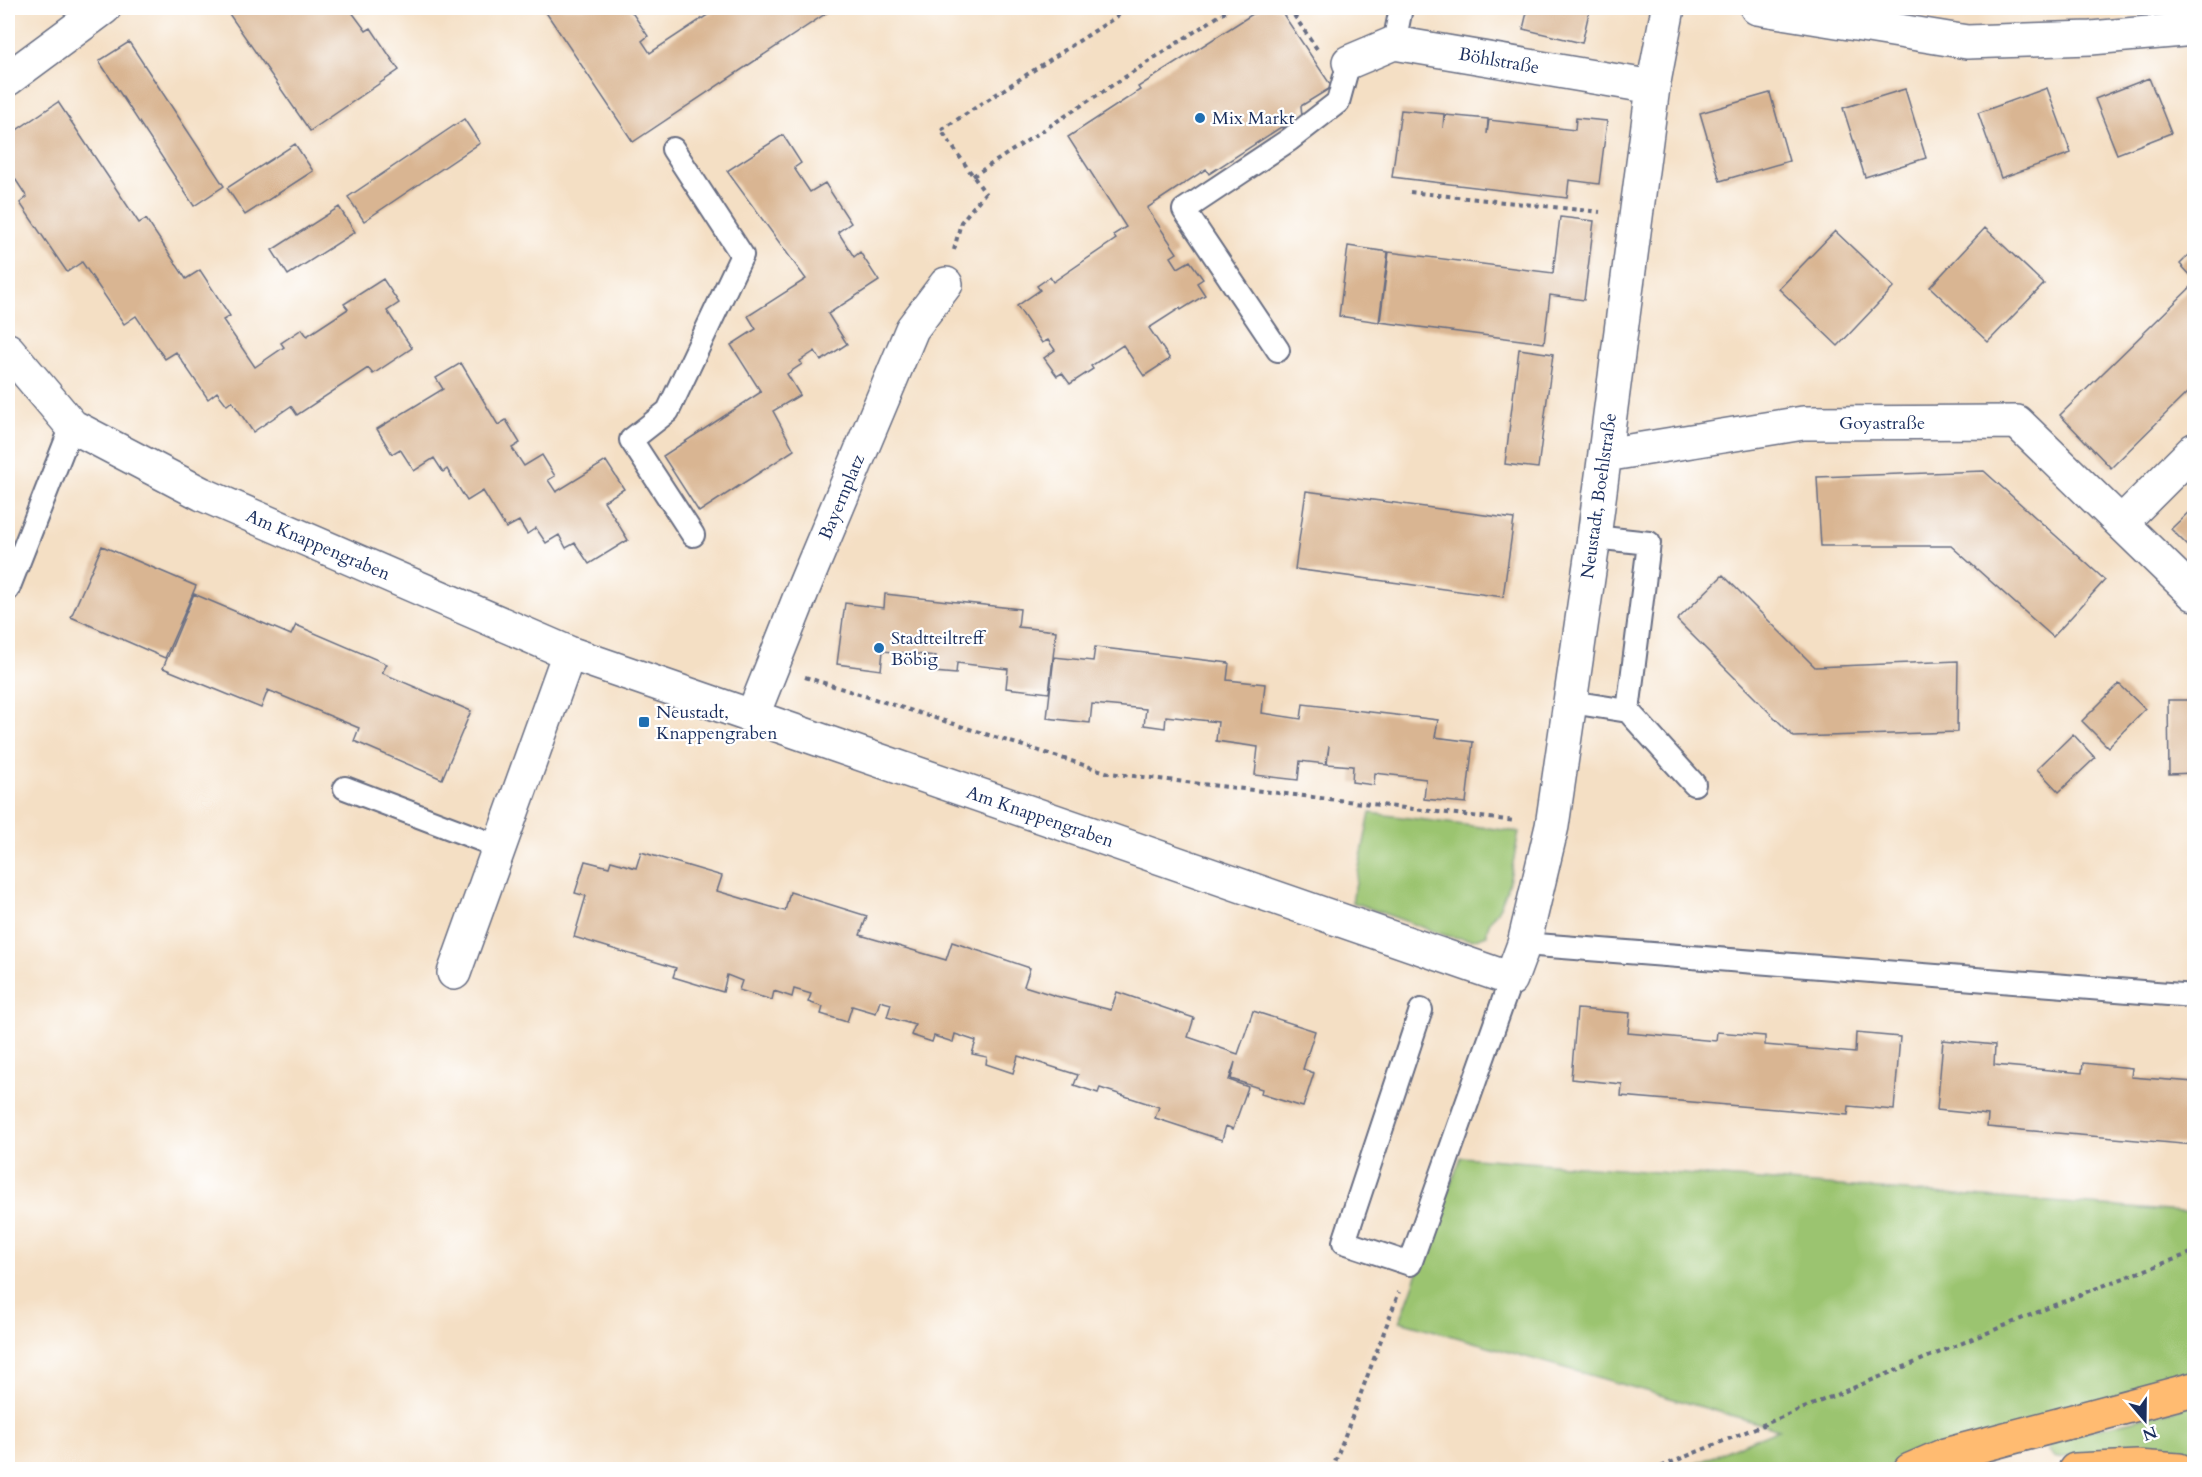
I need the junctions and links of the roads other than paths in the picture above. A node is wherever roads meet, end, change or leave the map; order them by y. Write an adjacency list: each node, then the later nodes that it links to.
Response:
1 (1401, 8): 6 (lane)
2 (1668, 8): 9 (street, Neustadt, Boehlstraße)
3 (1757, 8): 5 (street)
4 (85, 13): 8 (street)
5 (2194, 27)
6 (1394, 43): 7 (street); 9 (street, Böhlstraße)
7 (1349, 62): 13 (lane)
8 (8, 80)
9 (1653, 87): 16 (street, Neustadt, Boehlstraße)
10 (673, 149): 18 (lane)
11 (946, 284): 25 (street, Bayernplatz)
12 (8, 350): 14 (street, Am Knappengraben)
13 (1278, 350)
14 (72, 426): 20 (lane); 22 (street, Am Knappengraben)
15 (2194, 450): 17 (street)
16 (1605, 455): 17 (street, Goyastraße); 19 (street, Neustadt, Boehlstraße)
17 (2121, 523): 21 (street, Goyastraße)
18 (693, 535)
19 (1594, 537): 23 (street, Neustadt, Boehlstraße); 24 (lane)
20 (8, 589)
21 (2194, 594)
22 (569, 653): 25 (street, Am Knappengraben); 28 (street)
23 (1570, 702): 24 (lane); 29 (street, Neustadt, Boehlstraße)
24 (1628, 711): 26 (lane)
25 (752, 717): 31 (street, Am Knappengraben)
26 (1694, 784)
27 (345, 788): 28 (lane)
28 (500, 847): 30 (street)
29 (1524, 945): 31 (street, Neustadt, Boehlstraße); 32 (lane)
30 (454, 973)
31 (1511, 979): 33 (lane)
32 (2194, 996)
33 (1421, 1010)
34 (2194, 1389): 35 (main road)
35 (1910, 1470)
36 (2075, 1470): 37 (main road)
37 (2179, 1470)

